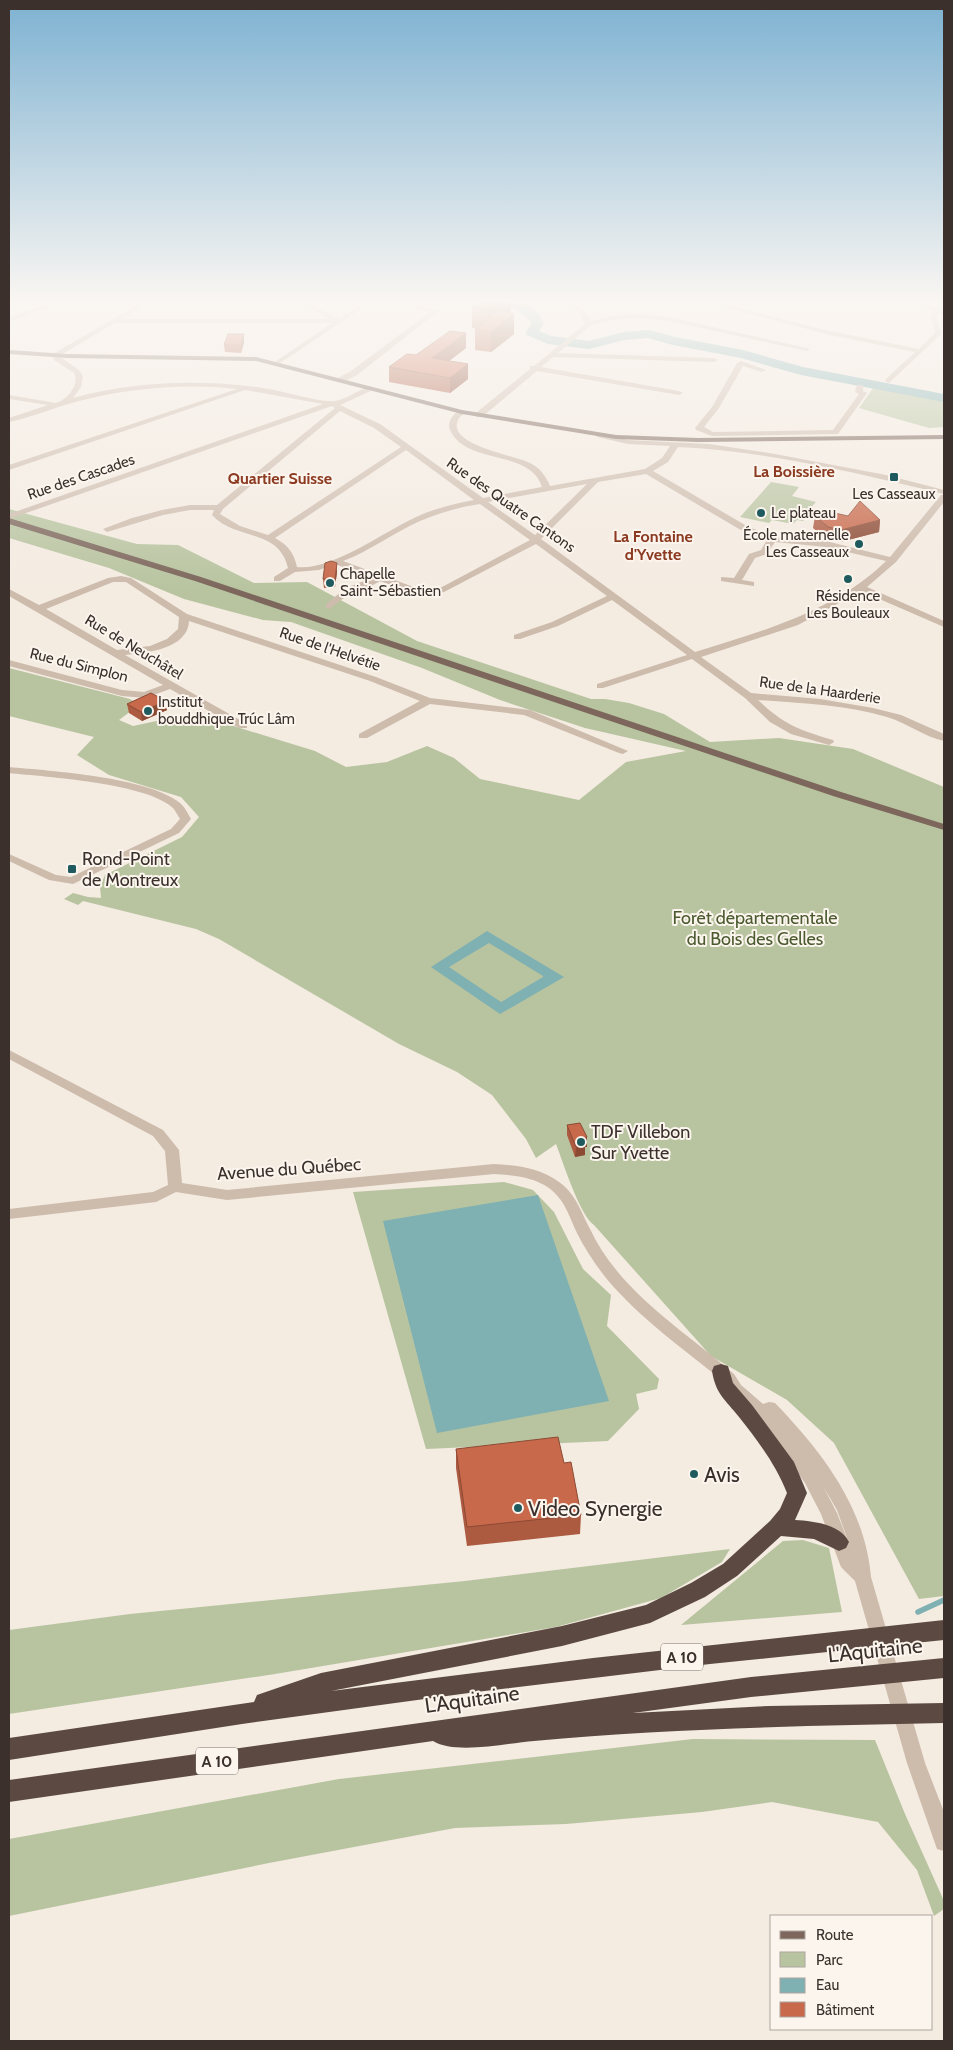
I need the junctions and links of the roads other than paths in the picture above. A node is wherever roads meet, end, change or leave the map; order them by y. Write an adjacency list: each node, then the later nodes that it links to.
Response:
1 (19, 399): 12 (street)
2 (69, 399): 11 (street)
3 (84, 399): 11 (street, Rue des Quatre Cantons)
4 (215, 399): 24 (street)
5 (305, 399): 13 (street, Rue des Quatre Cantons)
6 (350, 399): 13 (street)
7 (411, 399): 14 (main road)
8 (498, 399): 15 (street)
9 (720, 399): 18 (street)
10 (859, 399): 18 (street)
11 (66, 402): 12 (street, Rue des Quatre Cantons)
12 (55, 405): 16 (street, Rue des Quatre Cantons)
13 (336, 406): 23 (street, Rue des Quatre Cantons); 31 (street); 32 (street, Rue des Cascades)
14 (462, 412): 15 (main road); 27 (street)
15 (479, 415): 17 (main road)
16 (9, 420)
17 (598, 435): 20 (main road); 22 (street)
18 (808, 437): 19 (main road); 21 (main road)
19 (944, 437)
20 (698, 443): 21 (street); 22 (street)
21 (717, 444): 28 (street)
22 (675, 445): 25 (street)
23 (406, 447): 30 (street, Rue des Quatre Cantons); 34 (street)
24 (9, 468)
25 (647, 471): 26 (street); 35 (street)
26 (597, 479): 27 (street); 36 (street)
27 (547, 488): 30 (street)
28 (944, 492)
29 (944, 497): 37 (street)
30 (480, 500): 36 (street, Rue des Quatre Cantons); 38 (street)
31 (220, 508): 33 (street); 34 (street)
32 (9, 519): 66 (main road)
33 (107, 529)
34 (269, 538): 39 (street)
35 (772, 539): 37 (street); 43 (street)
36 (537, 540): 40 (street); 47 (street, Rue des Quatre Cantons)
37 (893, 560): 45 (street)
38 (335, 561): 39 (street); 40 (street)
39 (293, 569): 41 (street)
40 (378, 578): 48 (street)
41 (277, 579)
42 (724, 579): 43 (street)
43 (738, 581): 44 (street)
44 (751, 584)
45 (861, 587): 51 (street); 54 (street)
46 (9, 592): 49 (street, Rue de Neuchâtel)
47 (613, 596): 52 (street); 54 (street, Rue des Quatre Cantons)
48 (329, 606)
49 (38, 609): 50 (street, Rue de l'Helvétie); 53 (street, Rue de Neuchâtel)
50 (184, 616): 53 (street); 59 (street, Rue de l'Helvétie)
51 (944, 624)
52 (518, 637)
53 (116, 653): 56 (street, Rue de Neuchâtel)
54 (692, 655): 57 (street); 58 (street, Rue des Quatre Cantons)
55 (9, 663): 56 (street, Rue du Simplon)
56 (170, 686): 60 (street, Rue de Neuchâtel)
57 (600, 686)
58 (748, 696): 62 (street, Rue de la Haarderie); 63 (street, Rue des Quatre Cantons)
59 (428, 701): 61 (street); 64 (street, Rue de l'Helvétie)
60 (243, 726)
61 (363, 736)
62 (944, 738)
63 (829, 742)
64 (623, 750)
65 (9, 770): 67 (street)
66 (944, 826)
67 (9, 857)
68 (9, 1054): 69 (street)
69 (175, 1187): 70 (street); 71 (street, Avenue du Québec)
70 (9, 1214)
71 (725, 1374): 72 (highway); 73 (street); 74 (street)
72 (776, 1527): 73 (highway); 77 (highway)
73 (839, 1542): 74 (street)
74 (857, 1566): 82 (street)
75 (944, 1630): 77 (highway, L'Aquitaine / A 10)
76 (944, 1668): 79 (highway, L'Aquitaine / A 10)
77 (233, 1713): 80 (highway, L'Aquitaine / A 10)
78 (944, 1713): 79 (highway)
79 (424, 1731): 81 (highway, L'Aquitaine / A 10)
80 (9, 1748)
81 (9, 1791)
82 (941, 1822): 83 (street)
83 (944, 1842)

